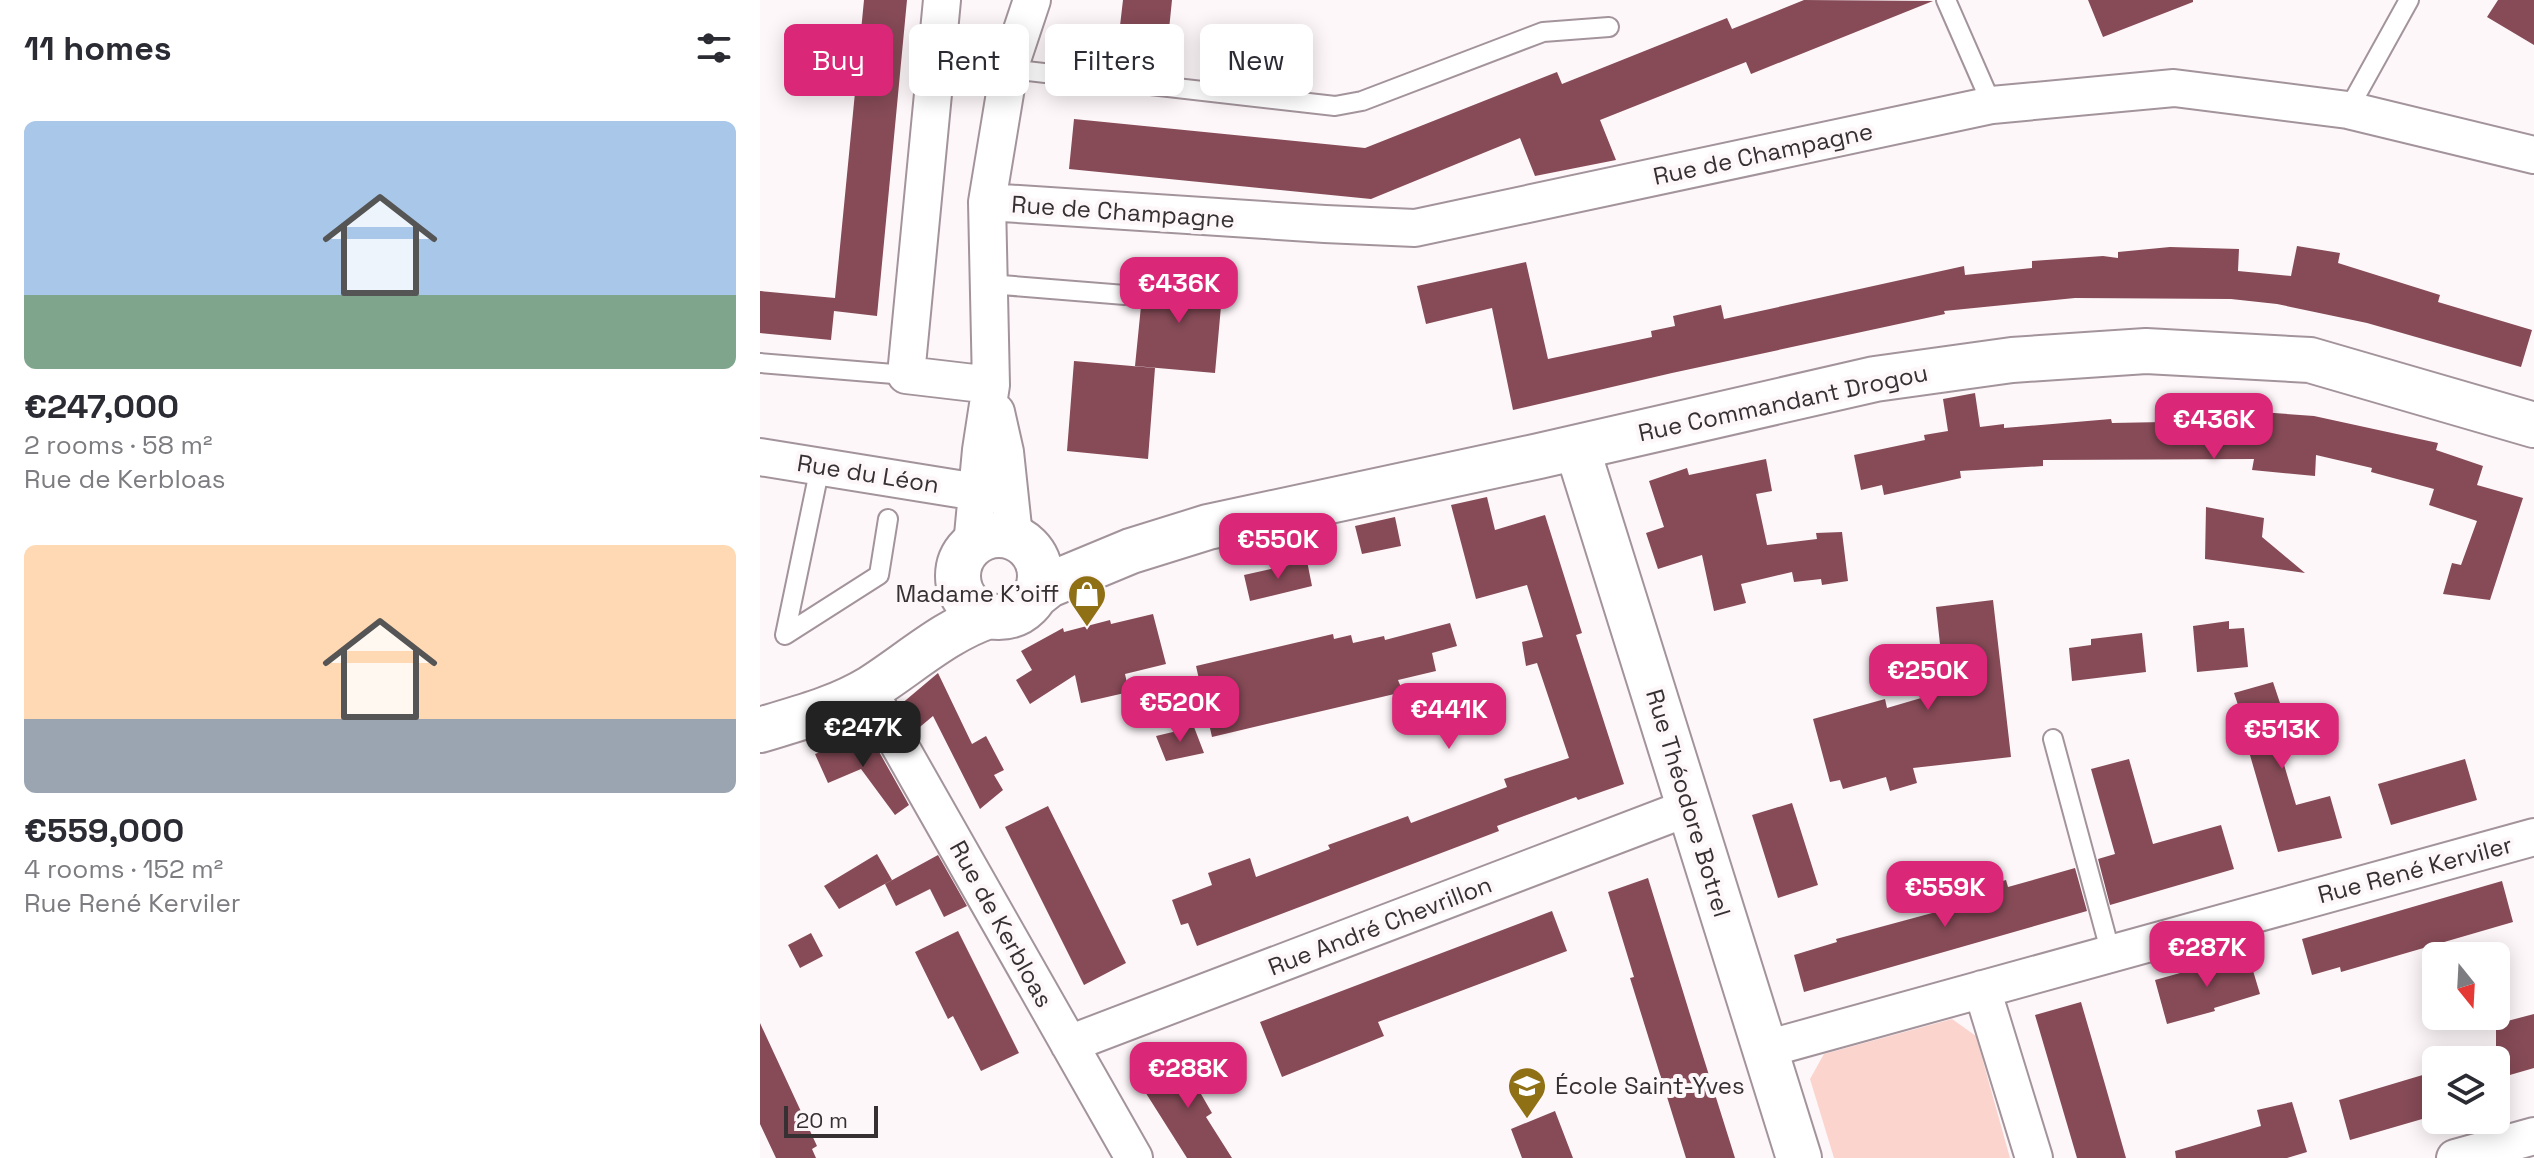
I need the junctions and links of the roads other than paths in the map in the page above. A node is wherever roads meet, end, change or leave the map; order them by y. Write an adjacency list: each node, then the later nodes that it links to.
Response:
1 (942, 0): 16 (street)
2 (1032, 0): 5 (street)
3 (1946, 0): 9 (lane)
4 (2409, 0): 10 (lane)
5 (1024, 24)
6 (1609, 27): 7 (lane)
7 (1029, 71)
8 (1005, 96): 12 (street)
9 (1992, 105): 10 (street, Rue de Champagne); 12 (street, Rue de Champagne)
10 (2348, 110): 11 (street, Rue de Champagne)
11 (2534, 155)
12 (987, 202): 13 (street)
13 (989, 284): 14 (lane); 17 (street)
14 (1125, 295)
15 (760, 363): 16 (lane)
16 (906, 375): 17 (street)
17 (991, 385): 22 (street); 25 (street)
18 (2534, 425): 19 (street, Rue Commandant Drogou)
19 (1577, 448): 25 (street, Rue Commandant Drogou); 31 (street, Rue Théodore Botrel)
20 (760, 457): 21 (street, Rue du Léon)
21 (820, 467): 22 (street, Rue du Léon); 23 (lane)
22 (977, 492): 24 (street)
23 (888, 519)
24 (965, 559): 25 (street); 26 (street); 28 (street)
25 (1029, 565): 26 (street)
26 (989, 616): 27 (street)
27 (868, 690): 29 (street); 35 (street, Rue de Kerbloas)
28 (760, 722)
29 (760, 730)
30 (2053, 739): 33 (lane)
31 (1690, 807): 35 (street, Rue André Chevrillon); 36 (street, Rue Théodore Botrel)
32 (2534, 837): 33 (street, Rue René Kerviler)
33 (2111, 954): 34 (street, Rue René Kerviler)
34 (1982, 989): 36 (street, Rue René Kerviler); 40 (street)
35 (1069, 1044): 38 (street, Rue de Kerbloas)
36 (1766, 1049): 39 (street, Rue Théodore Botrel)
37 (2534, 1136): 41 (street)
38 (1134, 1158)
39 (1799, 1158)
40 (2034, 1158)
41 (2455, 1158)

